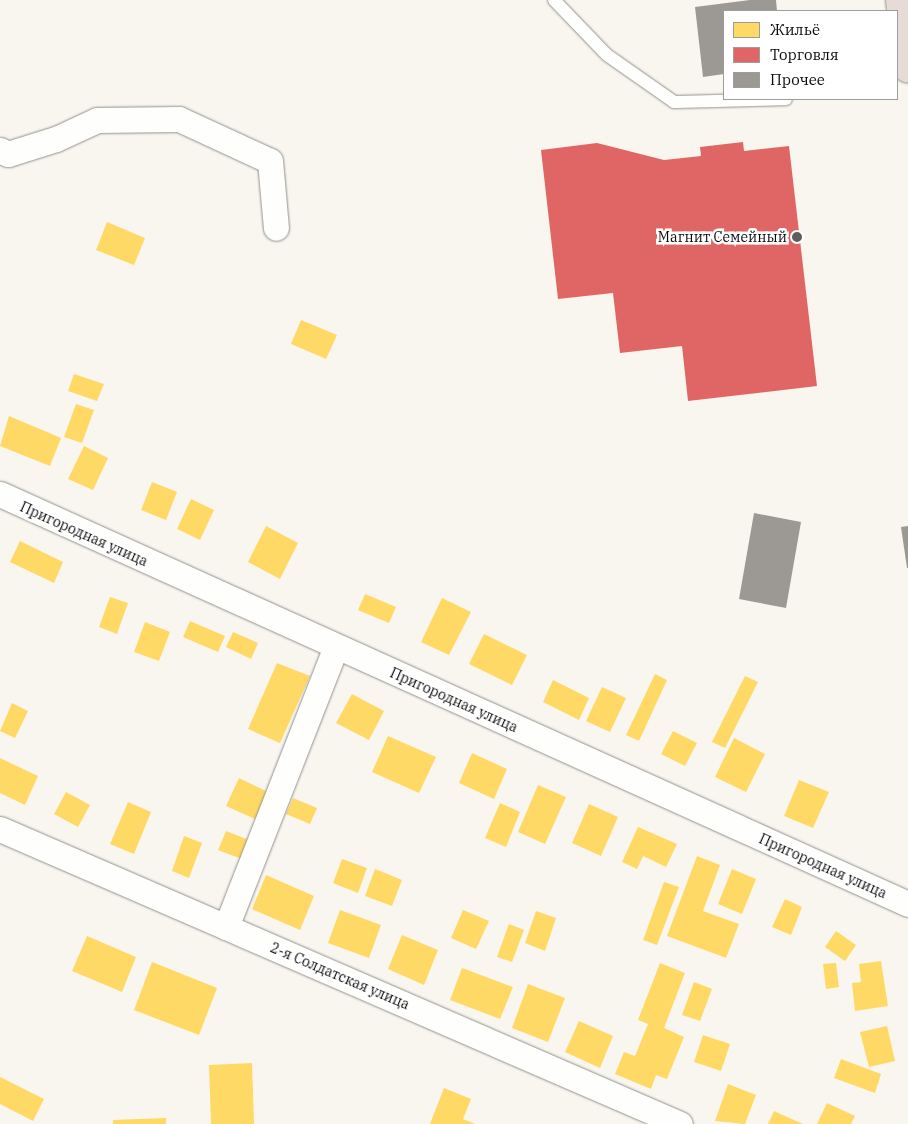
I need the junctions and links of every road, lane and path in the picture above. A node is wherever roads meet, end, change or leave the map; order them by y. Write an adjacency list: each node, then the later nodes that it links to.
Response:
1 (554, 0): 5 (lane)
2 (900, 0): 3 (highway)
3 (900, 40): 4 (highway)
4 (908, 69)
5 (749, 100)
6 (0, 150): 7 (street)
7 (276, 228)
8 (0, 494): 9 (street, Пригородная улица)
9 (336, 647): 11 (street, Пригородная улица); 12 (street)
10 (0, 830): 12 (street, 2-я Солдатская улица)
11 (908, 904)
12 (226, 927): 13 (street, 2-я Солдатская улица)
13 (680, 1124)

